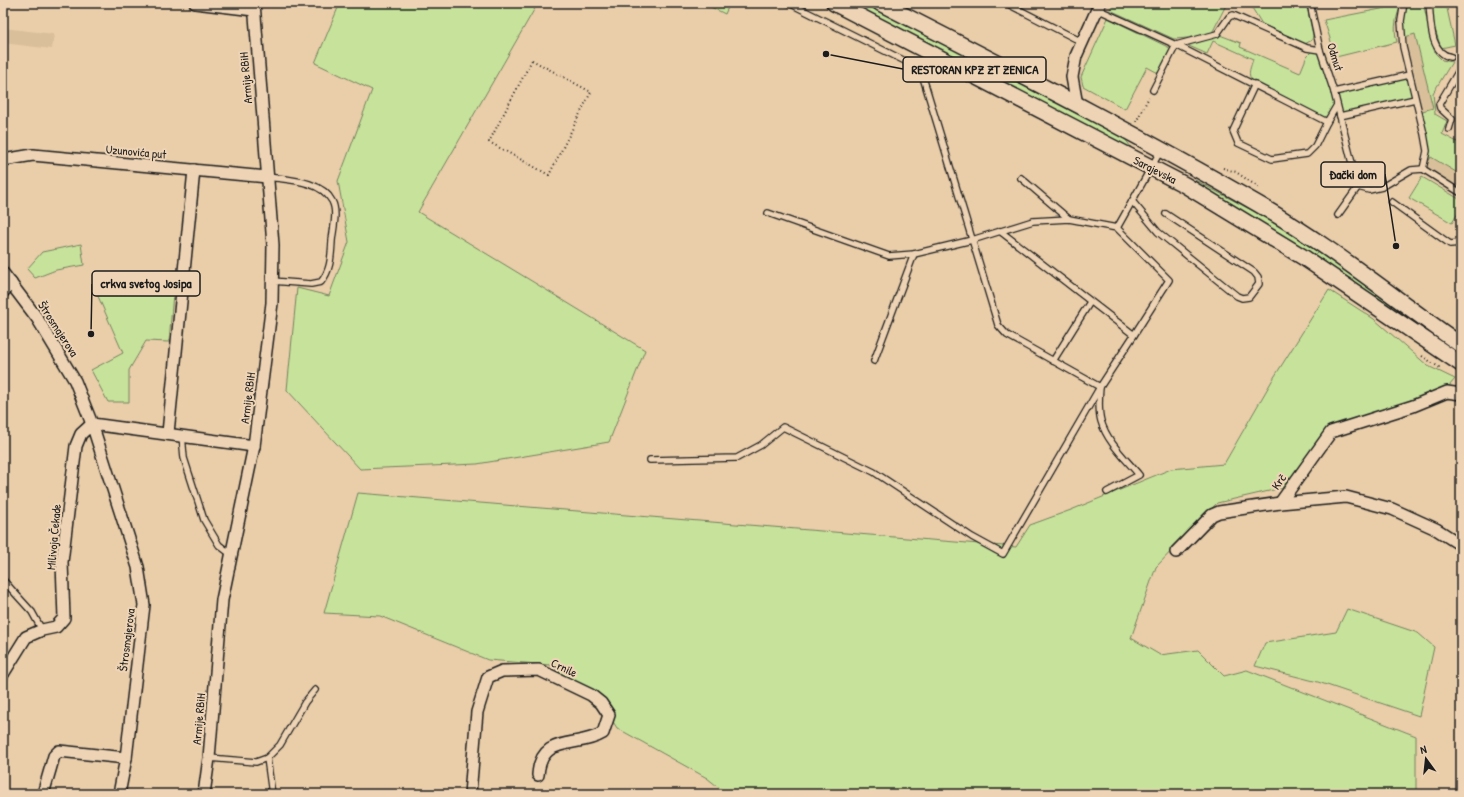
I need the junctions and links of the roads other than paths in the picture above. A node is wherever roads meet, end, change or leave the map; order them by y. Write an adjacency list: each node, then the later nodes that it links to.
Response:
1 (195, 3): 9 (street)
2 (789, 3): 43 (lane)
3 (834, 3): 28 (main road, Sarajevska)
4 (880, 3): 21 (main road, Sarajevska)
5 (1006, 3): 11 (lane)
6 (1310, 3): 13 (lane, Odmut)
7 (1404, 3): 16 (lane)
8 (1430, 3): 14 (lane)
9 (254, 6): 31 (street, Armije RBiH)
10 (1098, 6): 11 (street); 12 (lane)
11 (1082, 42): 21 (street)
12 (1176, 45): 13 (lane); 17 (lane); 18 (lane)
13 (1320, 50): 19 (lane, Odmut)
14 (1451, 56)
15 (1461, 67): 25 (lane)
16 (1409, 75): 19 (lane); 20 (lane)
17 (1255, 84): 24 (lane); 24 (lane)
18 (1153, 90)
19 (1334, 92): 22 (lane, Odmut)
20 (1415, 99): 23 (lane); 29 (lane)
21 (1077, 105): 26 (main road, Sarajevska)
22 (1337, 105): 23 (lane, Odmut); 24 (lane)
23 (1340, 116): 33 (lane, Odmut)
24 (1327, 122)
25 (1449, 129)
26 (1161, 150): 28 (lane); 52 (main road, Sarajevska)
27 (3, 160): 30 (street, Uzunovića put)
28 (1151, 168): 35 (lane); 55 (main road, Sarajevska)
29 (1423, 169): 33 (lane); 34 (lane)
30 (194, 170): 31 (street, Uzunovića put); 59 (street)
31 (267, 177): 47 (street, Armije RBiH); 47 (lane)
32 (1021, 178): 40 (lane)
33 (1358, 187): 39 (lane)
34 (1461, 193)
35 (1132, 201): 38 (lane); 41 (lane)
36 (1392, 202): 44 (lane)
37 (768, 213): 45 (lane)
38 (1166, 214)
39 (1338, 215)
40 (1069, 219): 41 (lane); 42 (lane)
41 (1117, 228): 51 (lane)
42 (1000, 231): 43 (lane); 50 (lane)
43 (972, 240): 45 (lane); 54 (lane)
44 (1461, 243)
45 (914, 254): 53 (lane)
46 (3, 273): 48 (street, Štrosmajerova)
47 (272, 281): 61 (street, Armije RBiH)
48 (11, 283): 49 (street); 58 (street, Štrosmajerova)
49 (3, 292)
50 (1090, 302): 51 (lane); 54 (lane)
51 (1134, 335): 56 (lane)
52 (1461, 345)
53 (874, 361)
54 (1053, 361): 56 (lane)
55 (1461, 364)
56 (1100, 387): 62 (lane); 63 (lane)
57 (1461, 394): 64 (street, Krč)
58 (92, 424): 59 (street); 69 (street, Milivoja Čekade); 72 (street, Štrosmajerova)
59 (168, 434): 60 (street)
60 (182, 435): 61 (street); 67 (lane)
61 (254, 446): 67 (street, Armije RBiH)
62 (650, 460)
63 (1107, 492)
64 (1280, 503): 65 (street, Krč); 66 (street)
65 (1461, 545)
66 (1176, 552)
67 (232, 555): 73 (street, Armije RBiH)
68 (3, 580): 69 (lane)
69 (42, 630): 70 (street, Milivoja Čekade)
70 (3, 674)
71 (315, 690): 74 (lane)
72 (126, 758): 76 (street); 77 (street, Štrosmajerova)
73 (209, 758): 74 (lane); 78 (street, Armije RBiH)
74 (267, 758): 79 (lane)
75 (538, 774): 80 (street, Crnile)
76 (43, 794)
77 (119, 794)
78 (204, 794)
79 (272, 794)
80 (470, 794)

